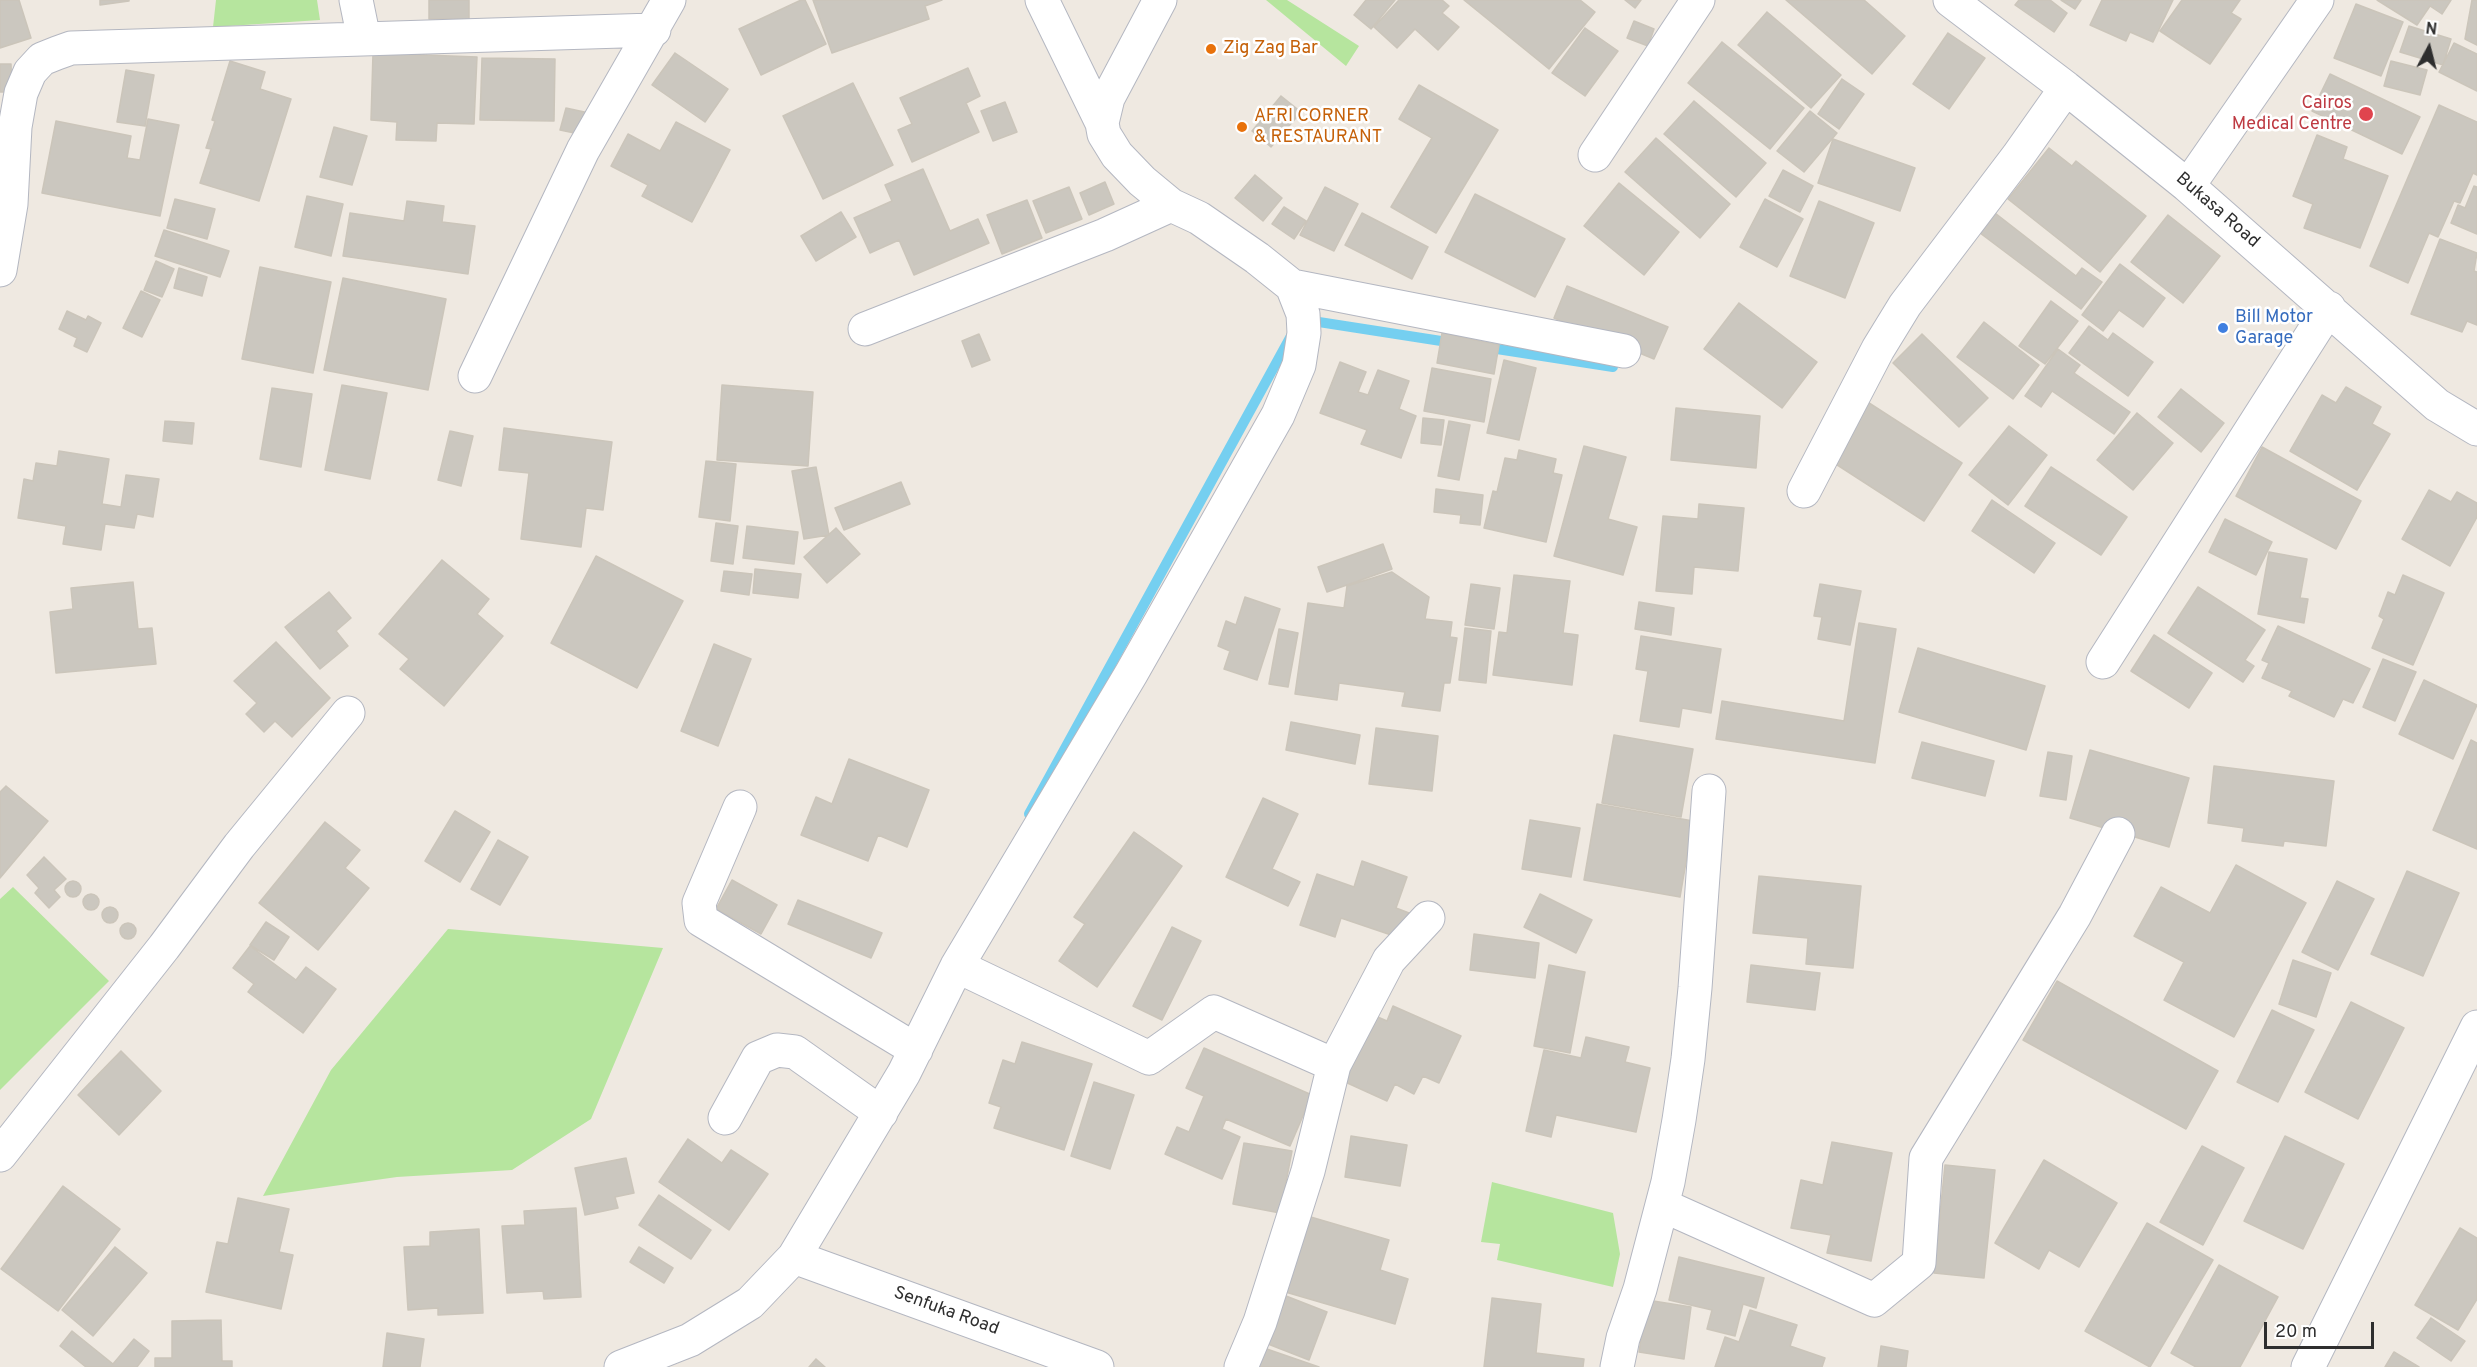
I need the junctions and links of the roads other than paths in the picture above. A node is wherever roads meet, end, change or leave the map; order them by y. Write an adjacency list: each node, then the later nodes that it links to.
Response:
1 (356, 0): 9 (street)
2 (669, 0): 8 (street)
3 (1042, 0): 11 (street)
4 (1160, 0): 11 (street)
5 (1698, 0): 12 (street)
6 (1950, 0): 10 (street, Bukasa Road)
7 (2317, 0): 13 (street)
8 (654, 30): 9 (street); 20 (street)
9 (364, 39): 15 (street)
10 (2066, 88): 13 (street, Bukasa Road); 22 (street)
11 (1102, 123): 14 (street)
12 (1595, 155)
13 (2188, 186): 17 (street, Bukasa Road)
14 (1171, 205): 16 (street); 18 (street)
15 (0, 270)
16 (1292, 286): 19 (street); 29 (street)
17 (2329, 308): 21 (street, Bukasa Road); 23 (street)
18 (865, 329)
19 (1624, 351)
20 (475, 376)
21 (2477, 429)
22 (1804, 491)
23 (2103, 662)
24 (348, 713): 35 (street)
25 (1709, 791): 36 (street)
26 (740, 807): 31 (street)
27 (2118, 834): 36 (street)
28 (1428, 918): 32 (street)
29 (957, 966): 31 (street); 32 (street)
30 (2477, 1027): 43 (street)
31 (916, 1050): 33 (street)
32 (1334, 1065): 41 (street)
33 (881, 1113): 34 (street); 37 (street)
34 (725, 1118)
35 (0, 1155)
36 (1662, 1205): 42 (street)
37 (794, 1257): 38 (street, Senfuka Road); 39 (street)
38 (1024, 1355): 40 (street, Senfuka Road)
39 (621, 1367)
40 (1097, 1367)
41 (1240, 1367)
42 (1617, 1367)
43 (2308, 1367)

